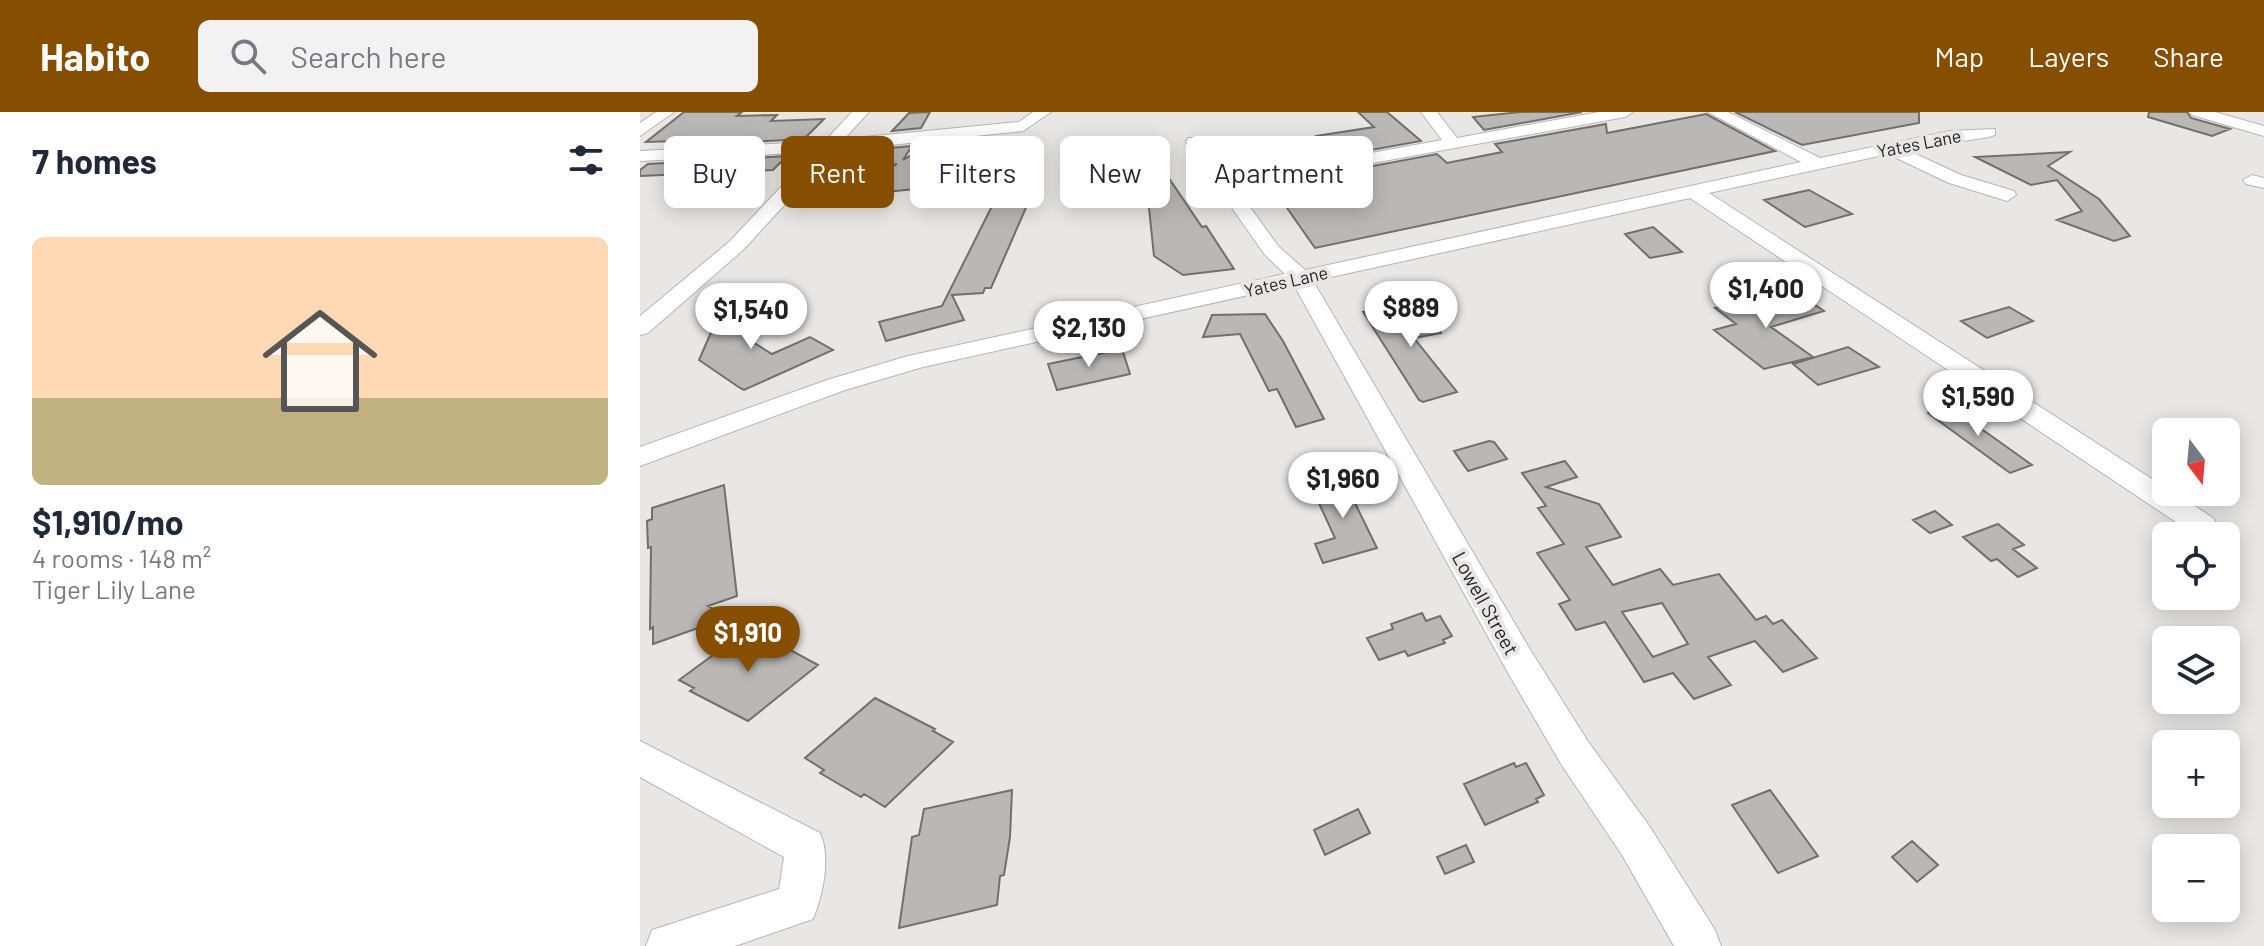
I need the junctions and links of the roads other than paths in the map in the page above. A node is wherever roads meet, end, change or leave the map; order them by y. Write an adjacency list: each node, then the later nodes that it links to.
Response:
1 (666, 112): 9 (street)
2 (861, 112): 13 (street)
3 (966, 112): 12 (street)
4 (1043, 112): 12 (street)
5 (1429, 112): 15 (street)
6 (1625, 112): 15 (street)
7 (1716, 112): 20 (street)
8 (2198, 112): 10 (street)
9 (640, 131)
10 (2264, 131)
11 (1989, 132): 17 (street, Yates Lane)
12 (951, 134): 14 (street)
13 (838, 136)
14 (894, 140)
15 (1453, 143): 19 (street)
16 (781, 149): 18 (street)
17 (1890, 149): 20 (street, Yates Lane); 22 (street)
18 (640, 156)
19 (1373, 158)
20 (1818, 164): 21 (street, Yates Lane)
21 (1694, 192): 25 (street, Yates Lane); 28 (street)
22 (2007, 195)
23 (781, 198): 26 (street)
24 (1241, 208): 25 (street, Lowell Street)
25 (1301, 278): 27 (street, Yates Lane); 31 (street, Lowell Street)
26 (640, 328)
27 (640, 457)
28 (2197, 522)
29 (640, 758): 30 (street)
30 (668, 946)
31 (1699, 946)

